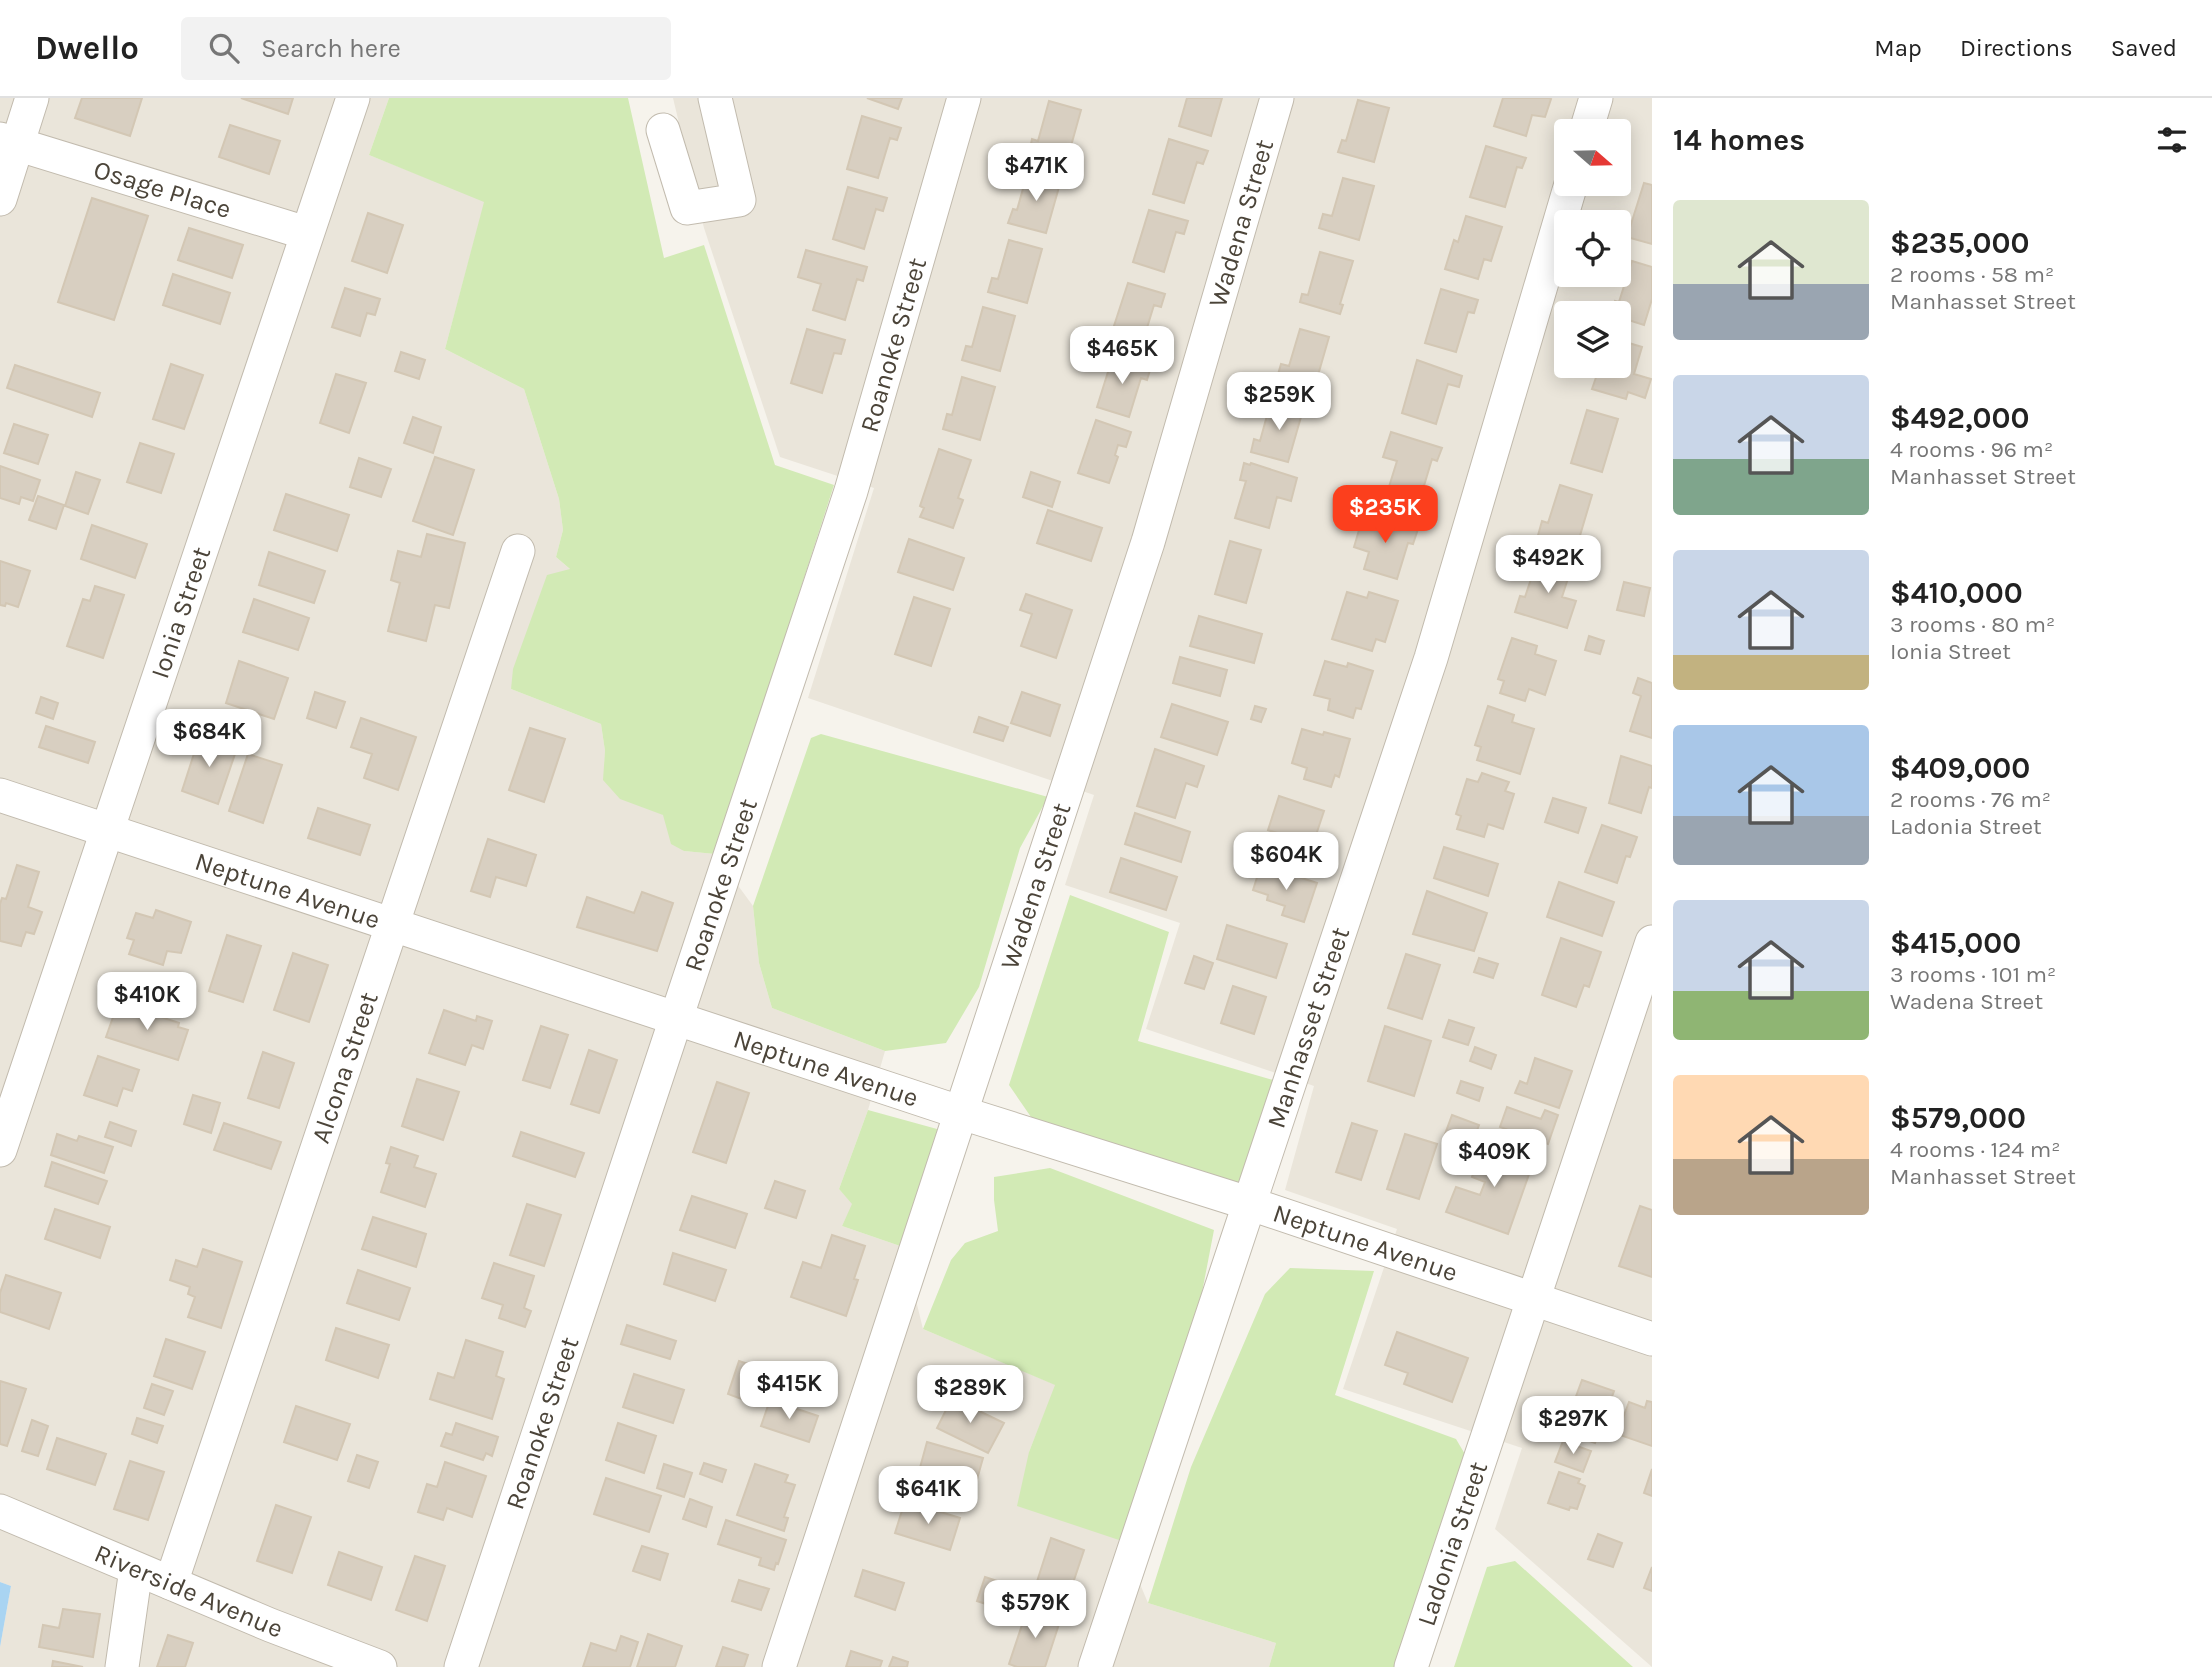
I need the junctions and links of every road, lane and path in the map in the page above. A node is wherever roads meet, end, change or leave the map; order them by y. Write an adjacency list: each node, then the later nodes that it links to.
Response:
1 (33, 98): 9 (street)
2 (352, 98): 12 (street, Ionia Street)
3 (715, 98): 8 (street)
4 (964, 98): 18 (street, Roanoke Street)
5 (1277, 98): 19 (street, Wadena Street)
6 (1596, 98): 7 (street)
7 (1590, 119)
8 (663, 130)
9 (9, 142): 11 (street); 12 (street, Osage Place)
10 (1566, 196): 21 (street, Manhasset Street)
11 (0, 199)
12 (306, 233): 15 (street, Ionia Street)
13 (519, 551): 16 (street, Alcona Street)
14 (0, 794): 15 (street, Neptune Avenue)
15 (107, 830): 16 (street, Neptune Avenue); 20 (street, Ionia Street)
16 (392, 924): 18 (street, Neptune Avenue); 26 (street, Alcona Street)
17 (1652, 942): 22 (street, Ladonia Street)
18 (677, 1018): 19 (street, Neptune Avenue); 29 (street, Roanoke Street)
19 (962, 1112): 21 (street, Neptune Avenue); 30 (street, Wadena Street)
20 (0, 1150)
21 (1251, 1204): 22 (street, Neptune Avenue); 31 (street, Manhasset Street)
22 (1533, 1300): 23 (street, Neptune Avenue); 32 (street, Ladonia Street)
23 (1652, 1339)
24 (0, 1511): 25 (street, Riverside Avenue)
25 (136, 1569): 26 (street, Riverside Avenue); 27 (street)
26 (171, 1583): 28 (street, Riverside Avenue)
27 (122, 1667)
28 (380, 1667)
29 (461, 1667)
30 (779, 1667)
31 (1095, 1667)
32 (1411, 1667)

